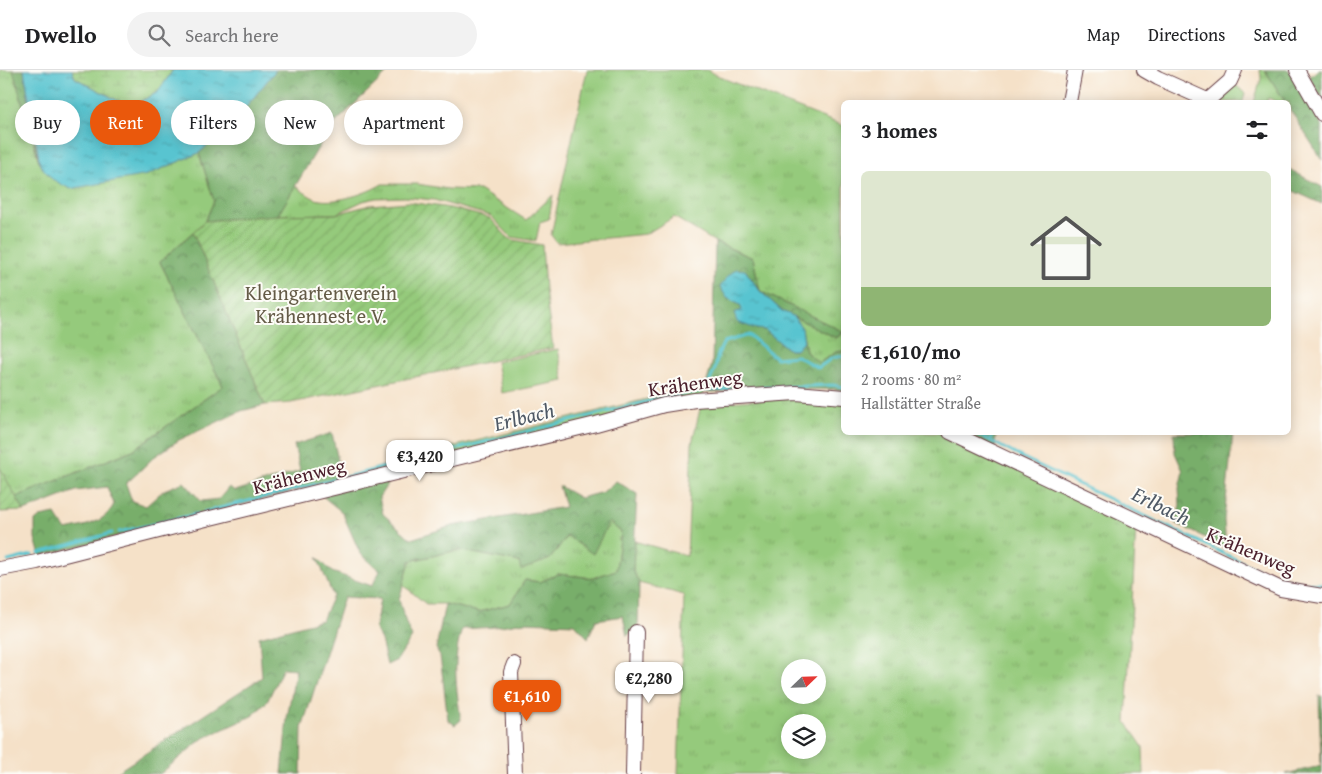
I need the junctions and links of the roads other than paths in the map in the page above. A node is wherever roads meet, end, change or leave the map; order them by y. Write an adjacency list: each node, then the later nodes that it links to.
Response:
1 (1075, 70): 5 (street)
2 (1144, 70): 6 (street)
3 (1235, 70): 7 (street)
4 (1297, 70): 8 (street)
5 (1069, 100)
6 (1204, 100)
7 (1208, 100)
8 (1322, 114)
9 (841, 397): 11 (street, Krähenweg)
10 (956, 435): 12 (street, Krähenweg)
11 (0, 569)
12 (1322, 596)
13 (636, 632): 16 (street)
14 (514, 664): 15 (street)
15 (515, 774)
16 (633, 774)

